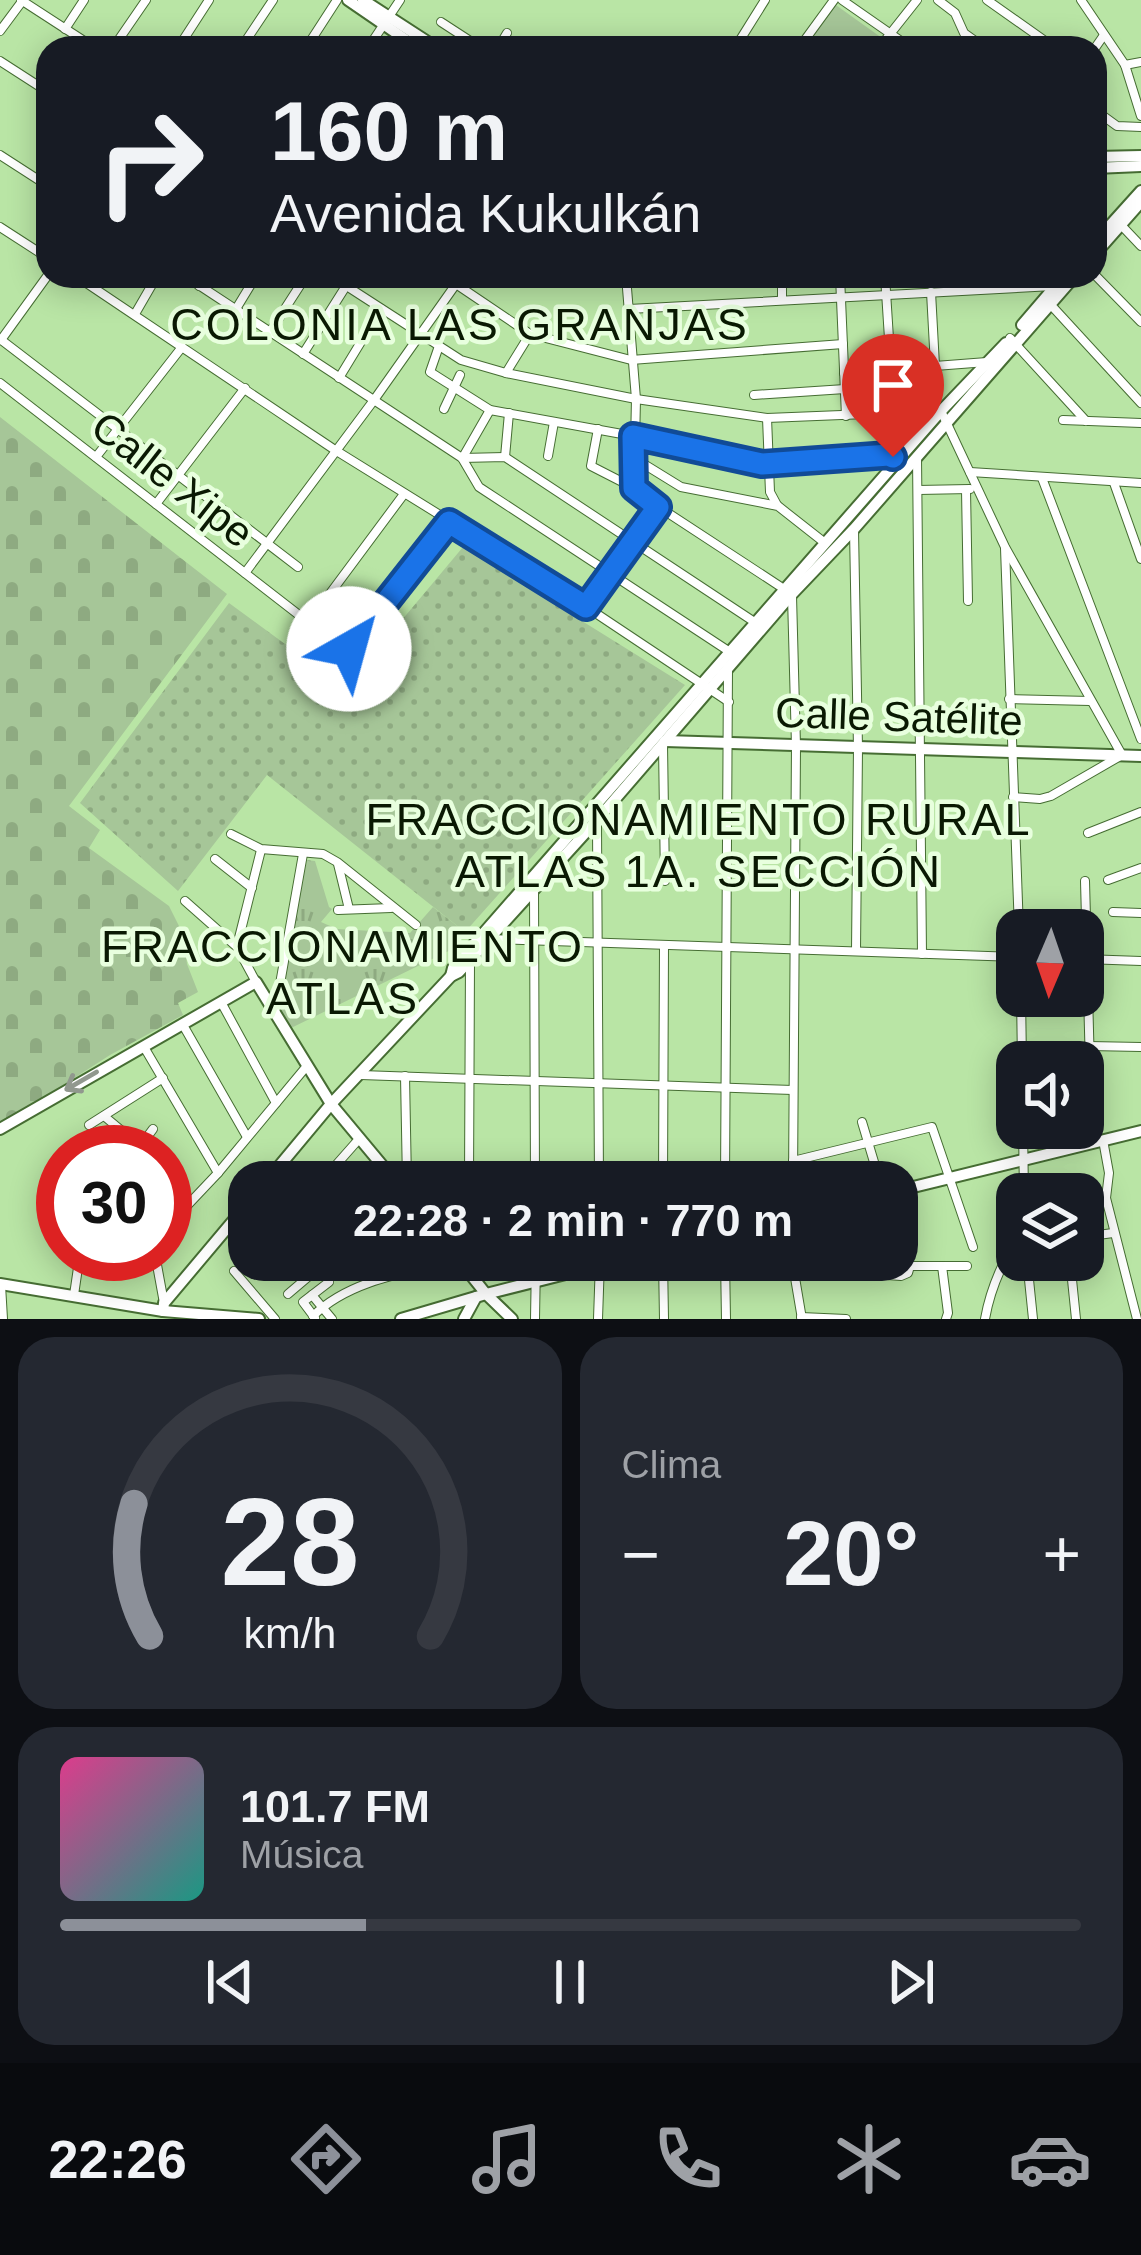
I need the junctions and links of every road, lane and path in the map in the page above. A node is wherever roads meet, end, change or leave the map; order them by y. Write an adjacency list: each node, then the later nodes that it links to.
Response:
1 (22, 0): 18 (street); 19 (street)
2 (84, 0): 18 (street)
3 (146, 0): 24 (street)
4 (209, 0): 25 (street)
5 (273, 0): 26 (street)
6 (337, 0): 27 (street)
7 (348, 0): 16 (main road)
8 (363, 0): 16 (main road)
9 (400, 0): 16 (street)
10 (765, 0): 33 (street)
11 (838, 0): 21 (street); 34 (street)
12 (917, 0): 21 (street)
13 (938, 0): 36 (street)
14 (987, 0): 37 (street)
15 (1081, 0): 22 (street)
16 (386, 21): 28 (street); 29 (main road); 30 (main road)
17 (441, 22): 31 (street)
18 (65, 29): 23 (street)
19 (0, 31)
20 (507, 33): 32 (street)
21 (892, 34): 35 (street)
22 (1104, 34)
23 (76, 36)
24 (121, 36)
25 (186, 36)
26 (250, 36)
27 (314, 36)
28 (376, 36)
29 (404, 36)
30 (414, 36)
31 (463, 36)
32 (505, 36)
33 (742, 36)
34 (809, 36)
35 (895, 36)
36 (968, 36)
37 (1038, 36)
38 (1107, 38): 41 (street)
39 (0, 61): 42 (street)
40 (1141, 62): 41 (street)
41 (1125, 65): 43 (street)
42 (36, 84)
43 (1141, 116)
44 (1107, 119): 45 (street)
45 (1141, 127)
46 (0, 155): 51 (street)
47 (1141, 156): 48 (main road)
48 (1107, 157)
49 (1141, 166): 50 (main road)
50 (1107, 170)
51 (36, 178)
52 (1141, 191): 56 (main road)
53 (1141, 202): 54 (main road)
54 (1121, 225): 57 (main road); 58 (street)
55 (0, 227): 59 (street)
56 (1107, 228)
57 (1107, 241)
58 (1141, 246)
59 (36, 250)
60 (1107, 287): 88 (street)
61 (38, 288): 92 (street)
62 (95, 288): 87 (street)
63 (150, 288): 87 (street)
64 (203, 288): 84 (street)
65 (249, 288): 84 (street)
66 (298, 288): 89 (street)
67 (341, 288): 97 (street)
68 (352, 288): 85 (street)
69 (453, 288): 90 (street)
70 (462, 288): 91 (street)
71 (627, 288): 86 (street)
72 (782, 288): 82 (street)
73 (841, 288): 81 (street)
74 (886, 288): 80 (street)
75 (1016, 288): 78 (street)
76 (1053, 288): 93 (main road)
77 (1064, 288): 83 (main road)
78 (977, 290): 79 (street)
79 (931, 292): 80 (street); 100 (street)
80 (886, 294): 81 (street); 101 (street)
81 (841, 296): 82 (street); 94 (street)
82 (782, 299): 86 (street)
83 (1050, 304): 93 (main road); 111 (street)
84 (236, 309): 89 (street)
85 (381, 309): 90 (street); 105 (street)
86 (629, 309): 98 (street)
87 (135, 314): 96 (street)
88 (1141, 322)
89 (270, 332): 97 (street)
90 (420, 333): 95 (street); 114 (street)
91 (530, 334): 98 (street); 102 (street)
92 (0, 340): 127 (street)
93 (1012, 341): 99 (main road); 120 (main road); 124 (street)
94 (843, 344): 98 (street); 103 (street)
95 (439, 346): 102 (street); 108 (street)
96 (182, 347): 109 (street); 127 (street)
97 (303, 354): 105 (street)
98 (632, 360): 113 (street)
99 (988, 362): 100 (street); 120 (main road)
100 (935, 366): 101 (street)
101 (891, 370): 103 (street)
102 (506, 373): 113 (street)
103 (844, 373): 110 (street)
104 (460, 375): 108 (street)
105 (339, 377): 114 (street)
106 (0, 382): 133 (street, Calle Xipe)
107 (1141, 385): 111 (street)
108 (455, 387): 116 (street); 117 (street)
109 (244, 388): 129 (street); 139 (street)
110 (845, 389): 112 (street); 119 (street)
111 (1132, 393): 115 (street)
112 (754, 395)
113 (636, 399): 121 (street); 128 (street)
114 (374, 400): 129 (street); 134 (street)
115 (1141, 403)
116 (444, 409)
117 (490, 410): 118 (street); 134 (street)
118 (509, 413): 123 (street); 132 (street)
119 (846, 416): 120 (street); 121 (street)
120 (944, 416): 130 (main road); 136 (main road); 138 (street)
121 (767, 418): 137 (street)
122 (1063, 420): 124 (street)
123 (554, 421): 126 (street); 131 (street)
124 (1086, 421): 125 (street)
125 (1141, 423)
126 (598, 429): 128 (street); 143 (street)
127 (118, 430): 133 (street); 139 (street)
128 (633, 436): 135 (street); 137 (street)
129 (334, 450): 146 (street); 153 (street)
130 (917, 454): 145 (street); 151 (main road)
131 (548, 455)
132 (505, 457): 134 (street); 152 (street)
133 (96, 458): 147 (street, Calle Xipe)
134 (462, 458): 159 (street)
135 (634, 458): 143 (street); 148 (street)
136 (898, 461): 137 (street); 155 (main road)
137 (768, 464): 148 (street)
138 (970, 472): 140 (street); 144 (street)
139 (178, 476): 147 (street); 153 (street)
140 (1042, 478): 141 (street); 174 (street)
141 (1114, 483): 142 (street); 156 (street)
142 (1141, 483)
143 (634, 488): 149 (street)
144 (971, 489): 145 (street); 154 (street); 161 (street)
145 (918, 490): 179 (street)
146 (404, 494): 150 (street); 163 (street)
147 (156, 504): 158 (street, Calle Xipe)
148 (778, 506): 155 (street)
149 (658, 507): 152 (street); 160 (street)
150 (449, 522): 162 (street); 166 (street)
151 (854, 529): 155 (main road); 178 (street)
152 (634, 541): 159 (street); 164 (street)
153 (267, 544): 157 (street); 158 (street)
154 (1005, 547): 171 (street); 172 (street)
155 (830, 548): 160 (main road)
156 (1141, 560)
157 (298, 567)
158 (245, 573): 163 (street, Calle Xipe)
159 (608, 574): 162 (street); 167 (street)
160 (788, 592): 164 (main road); 169 (main road); 177 (street)
161 (968, 601)
162 (586, 607): 170 (street)
163 (309, 621): 165 (street); 166 (street, Calle Xipe)
164 (756, 623): 167 (main road)
165 (297, 638)
166 (349, 649): 168 (street)
167 (730, 652): 170 (main road)
168 (336, 666)
169 (728, 668): 170 (main road); 173 (street)
170 (707, 686): 173 (street); 175 (main road)
171 (1009, 699): 172 (street); 180 (street)
172 (1092, 701): 181 (street)
173 (729, 702): 176 (street)
174 (1140, 734)
175 (662, 740): 176 (main road, Calle Satélite); 184 (main road); 186 (main road); 196 (street)
176 (728, 743): 177 (main road, Calle Satélite); 212 (street)
177 (796, 746): 178 (main road, Calle Satélite); 213 (street)
178 (858, 748): 179 (main road, Calle Satélite); 214 (street)
179 (920, 751): 180 (main road, Calle Satélite); 215 (street)
180 (1011, 753): 181 (main road, Calle Satélite); 183 (street)
181 (1122, 755): 182 (main road, Calle Satélite); 183 (street)
182 (1141, 756)
183 (1013, 797): 202 (street)
184 (596, 805): 186 (street); 191 (main road)
185 (1141, 812): 187 (street)
186 (597, 820): 191 (main road); 209 (street)
187 (1088, 833)
188 (231, 834): 189 (street)
189 (261, 849): 190 (street); 199 (street)
190 (303, 854): 193 (street); 222 (street)
191 (559, 854): 198 (main road)
192 (215, 859): 199 (street)
193 (338, 862): 201 (street); 201 (street)
194 (1141, 868): 195 (street)
195 (1108, 880)
196 (665, 881)
197 (1084, 881): 203 (street)
198 (534, 883): 207 (main road); 208 (street); 216 (main road)
199 (252, 888): 211 (street)
200 (185, 901): 211 (street)
201 (394, 908): 206 (street)
202 (1018, 909)
203 (1084, 909)
204 (1113, 912): 205 (street)
205 (1141, 913)
206 (416, 926)
207 (489, 939): 208 (street); 216 (main road)
208 (534, 941): 209 (street); 232 (street)
209 (598, 943): 210 (street); 233 (street)
210 (664, 945): 212 (street); 234 (street)
211 (237, 947): 220 (street)
212 (728, 947): 213 (street); 235 (street)
213 (794, 950): 214 (street); 236 (street)
214 (856, 952): 215 (street)
215 (922, 954): 217 (street)
216 (470, 955): 228 (main road); 231 (street)
217 (996, 956)
218 (1104, 960): 219 (street)
219 (1141, 961)
220 (256, 982): 221 (main road); 222 (main road)
221 (221, 1002): 223 (main road); 237 (street)
222 (274, 1013): 227 (main road)
223 (182, 1024): 224 (main road); 245 (street)
224 (143, 1045): 230 (street); 243 (main road, one-way to 243)
225 (1104, 1046): 226 (street)
226 (1141, 1047)
227 (306, 1067): 237 (street); 238 (main road)
228 (361, 1075): 229 (street); 238 (main road)
229 (405, 1076): 231 (street); 256 (street)
230 (163, 1078): 239 (street); 264 (street)
231 (470, 1078): 232 (street); 257 (street)
232 (535, 1081): 233 (street); 258 (street)
233 (598, 1083): 234 (street); 259 (street)
234 (663, 1085): 235 (street); 260 (street)
235 (727, 1087): 236 (street); 261 (street)
236 (794, 1090): 262 (street)
237 (276, 1103): 245 (street)
238 (331, 1104): 246 (main road); 253 (main road)
239 (104, 1116): 241 (street); 242 (street)
240 (862, 1122): 248 (street)
241 (89, 1125)
242 (113, 1125)
243 (0, 1129)
244 (1141, 1131): 247 (main road)
245 (248, 1137): 264 (street)
246 (360, 1138): 254 (street); 255 (main road)
247 (1104, 1140)
248 (868, 1142): 262 (street); 263 (street); 266 (street)
249 (1024, 1149): 252 (street)
250 (1069, 1149): 252 (main road)
251 (1100, 1149): 270 (street)
252 (1024, 1160): 265 (street); 266 (main road)
253 (284, 1161)
254 (339, 1161)
255 (379, 1161)
256 (407, 1161)
257 (469, 1161)
258 (536, 1161)
259 (599, 1161)
260 (663, 1161)
261 (725, 1161)
262 (793, 1161)
263 (874, 1161)
264 (218, 1172): 268 (street)
265 (1024, 1173)
266 (949, 1179): 267 (main road); 272 (street)
267 (918, 1187)
268 (192, 1200)
269 (228, 1229): 297 (main road)
270 (1113, 1233): 271 (street); 316 (street)
271 (1104, 1234)
272 (973, 1247)
273 (942, 1266): 274 (street); 275 (street); 312 (street)
274 (967, 1266)
275 (918, 1268)
276 (996, 1280): 313 (street)
277 (76, 1281): 292 (street)
278 (159, 1281): 297 (street)
279 (243, 1281): 302 (street)
280 (303, 1281): 293 (street)
281 (380, 1281): 296 (street)
282 (472, 1281): 295 (main road)
283 (536, 1281): 295 (main road); 307 (street)
284 (599, 1281): 308 (street)
285 (663, 1281): 309 (street)
286 (725, 1281): 310 (street)
287 (795, 1281): 299 (street)
288 (1030, 1281): 314 (street)
289 (1072, 1281): 315 (street)
290 (329, 1282): 294 (street)
291 (0, 1284): 292 (main road); 300 (street)
292 (74, 1294): 297 (main road)
293 (287, 1294)
294 (312, 1295): 296 (street); 298 (street)
295 (476, 1296): 304 (main road); 305 (main road); 306 (main road)
296 (322, 1306): 298 (street); 303 (street)
297 (164, 1311): 301 (main road)
298 (314, 1317)
299 (802, 1318): 311 (street)
300 (3, 1319)
301 (259, 1319)
302 (275, 1319)
303 (332, 1319)
304 (401, 1319)
305 (460, 1319)
306 (512, 1319)
307 (536, 1319)
308 (598, 1319)
309 (664, 1319)
310 (726, 1319)
311 (846, 1319)
312 (946, 1319)
313 (986, 1319)
314 (1033, 1319)
315 (1076, 1319)
316 (1137, 1319)

